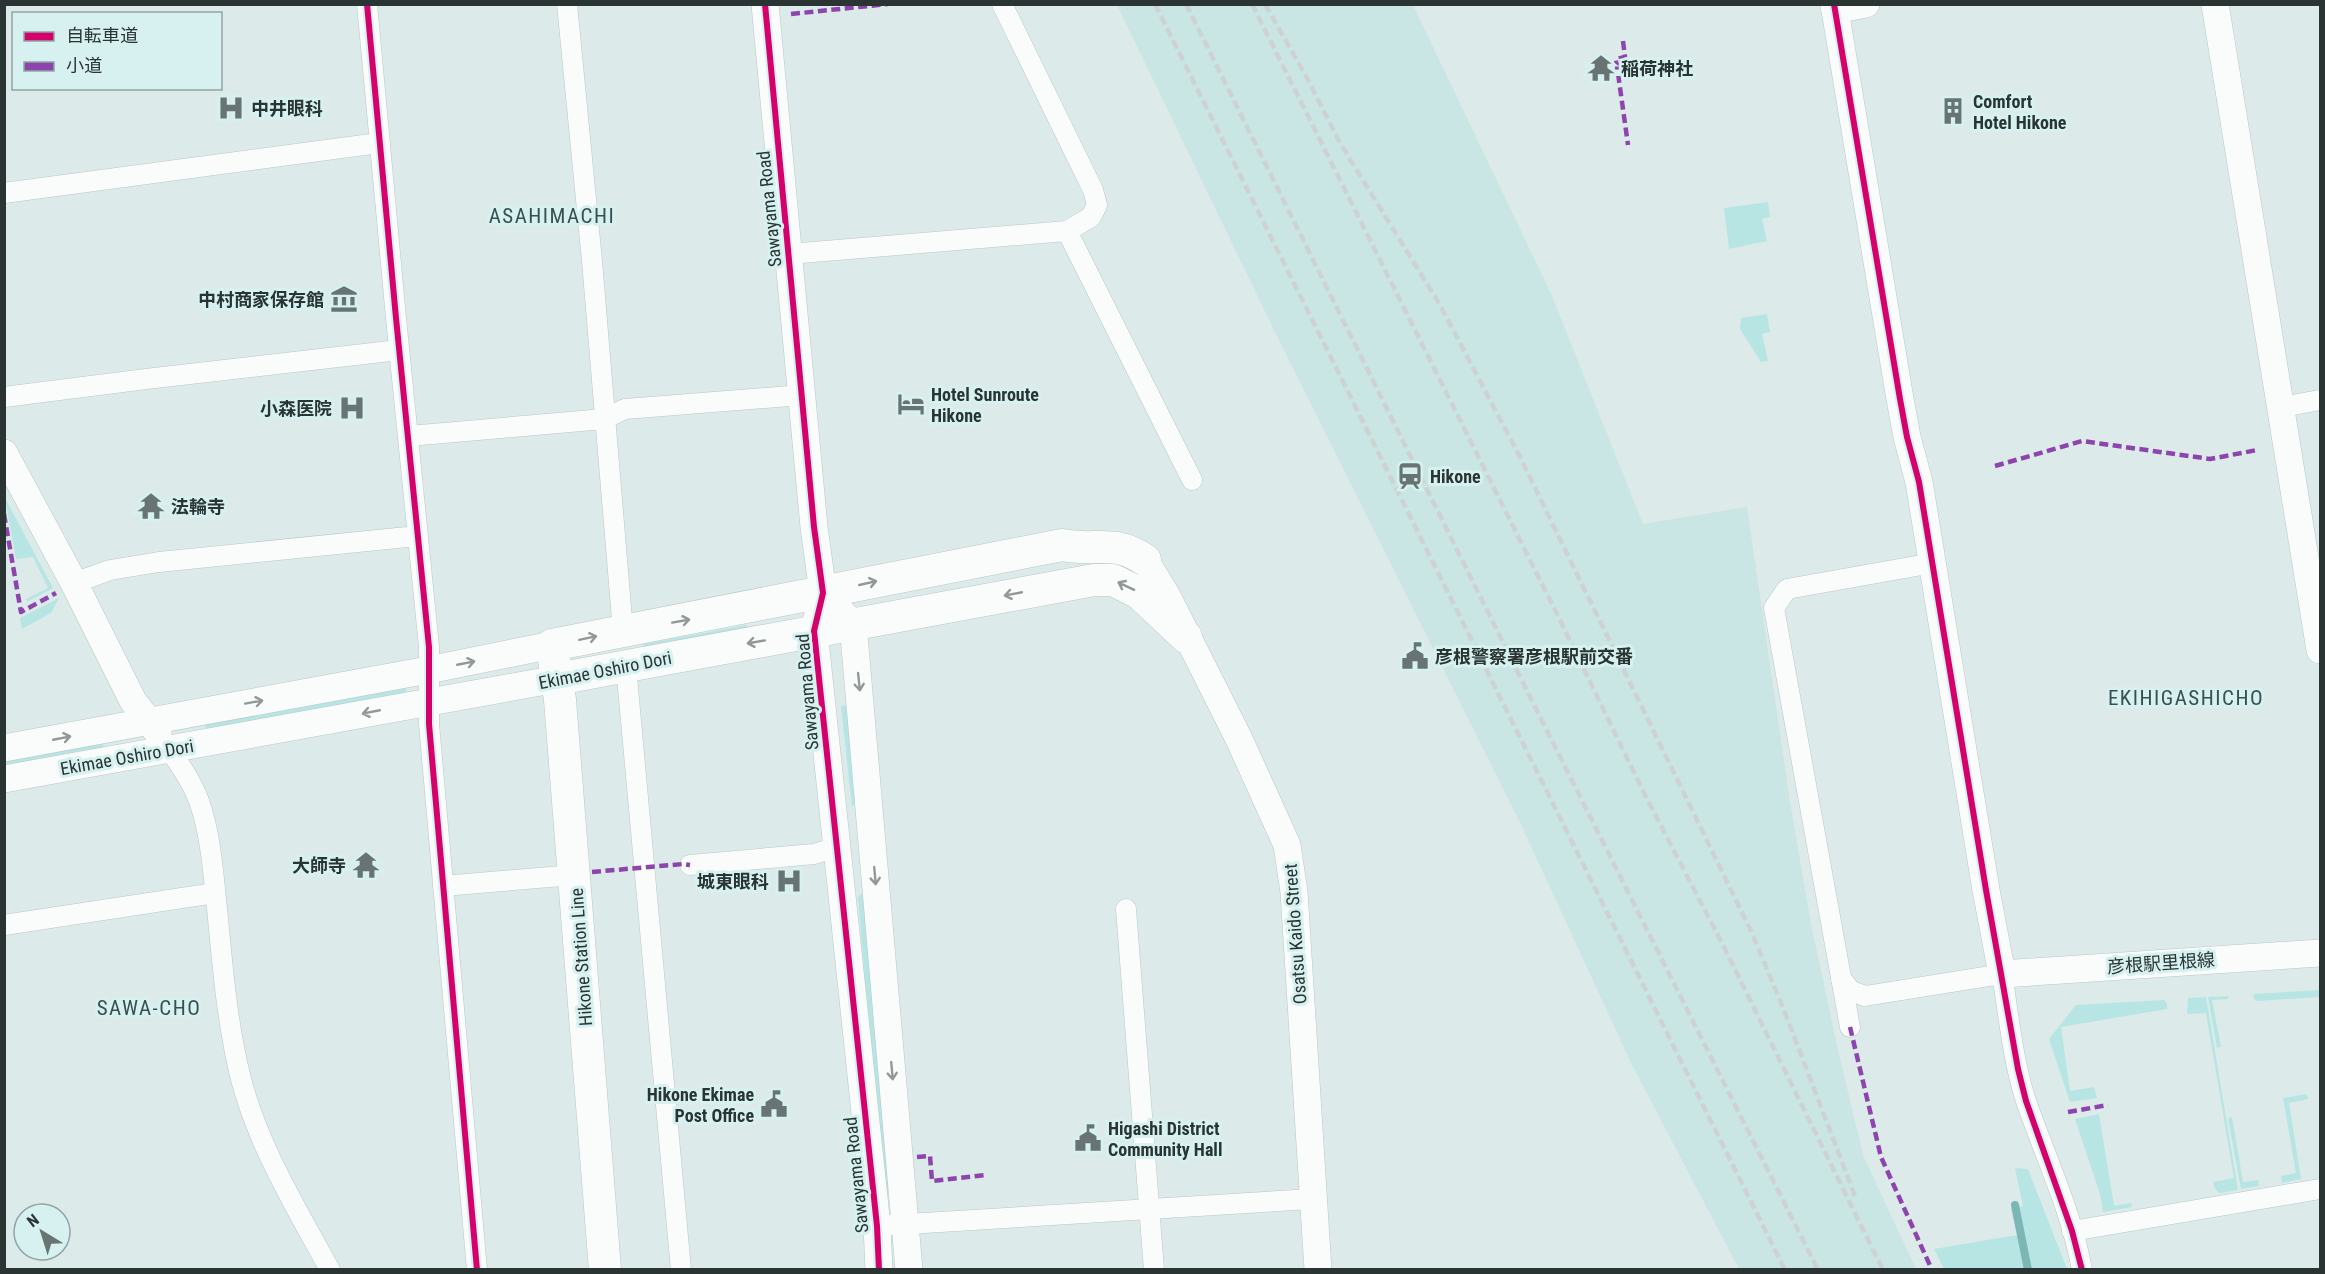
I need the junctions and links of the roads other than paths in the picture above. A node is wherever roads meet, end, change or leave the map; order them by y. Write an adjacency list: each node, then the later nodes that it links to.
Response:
1 (367, 4): 8 (street)
2 (567, 4): 17 (street)
3 (765, 4): 11 (street, Sawayama Road)
4 (1002, 4): 10 (street)
5 (1866, 4): 7 (street)
6 (2215, 4): 16 (street)
7 (1834, 7): 23 (street)
8 (379, 143): 9 (street); 12 (street)
9 (4, 193)
10 (1066, 231): 11 (street); 20 (street)
11 (789, 254): 13 (street, Sawayama Road)
12 (399, 350): 14 (street); 18 (street)
13 (802, 395): 17 (street); 25 (street, Sawayama Road)
14 (4, 398)
15 (2320, 400): 16 (street)
16 (2282, 407): 31 (street)
17 (604, 419): 18 (street); 27 (street)
18 (409, 436): 21 (street)
19 (4, 453): 24 (street)
20 (1192, 480)
21 (417, 536): 24 (street); 33 (street)
22 (1145, 560): 25 (main road, Ekimae Oshiro Dori, one-way to 22); 29 (street, Osatsu Kaido Street)
23 (1933, 563): 48 (street); 49 (street)
24 (74, 583): 36 (street)
25 (823, 593): 26 (street); 27 (main road, Ekimae Oshiro Dori, one-way to 25); 28 (street, Sawayama Road)
26 (853, 624): 28 (main road, Ekimae Oshiro Dori); 29 (main road, Ekimae Oshiro Dori, one-way to 26); 54 (street, one-way to 54)
27 (623, 631): 30 (main road, Ekimae Oshiro Dori, one-way to 27)
28 (814, 631): 32 (main road, Ekimae Oshiro Dori, one-way to 32); 40 (street, Sawayama Road)
29 (1186, 637): 52 (street, Osatsu Kaido Street)
30 (552, 645): 33 (street, Ekimae Oshiro Dori, one-way to 30); 34 (main road, Hikone Station Line)
31 (2320, 650)
32 (626, 666): 34 (main road, Ekimae Oshiro Dori); 60 (street)
33 (428, 670): 35 (street); 36 (street, Ekimae Oshiro Dori, one-way to 33)
34 (557, 679): 35 (street, Ekimae Oshiro Dori); 42 (main road, Hikone Station Line)
35 (428, 702): 38 (street, Ekimae Oshiro Dori, one-way to 38); 43 (street)
36 (149, 721): 37 (street, Ekimae Oshiro Dori, one-way to 36); 38 (street)
37 (4, 748)
38 (169, 749): 39 (street, Ekimae Oshiro Dori); 44 (street)
39 (4, 779)
40 (837, 847): 41 (street); 55 (street, Sawayama Road)
41 (690, 865)
42 (574, 875): 43 (street); 59 (main road, Hikone Station Line)
43 (443, 886): 58 (street)
44 (215, 893): 46 (street); 57 (street)
45 (1126, 909): 53 (street)
46 (4, 925)
47 (2320, 953): 48 (street, 彦根駅里根線)
48 (2002, 974): 49 (street); 56 (street)
49 (1841, 978): 50 (street)
50 (1850, 1028)
51 (2320, 1189): 56 (street)
52 (1312, 1199): 53 (street); 64 (street, Osatsu Kaido Street)
53 (1150, 1210): 54 (street); 63 (street)
54 (906, 1224): 55 (street); 62 (street)
55 (877, 1226): 61 (street, Sawayama Road)
56 (2072, 1231): 65 (street)
57 (330, 1269)
58 (477, 1269)
59 (605, 1269)
60 (681, 1269)
61 (879, 1269)
62 (909, 1269)
63 (1154, 1269)
64 (1317, 1269)
65 (2082, 1269)

